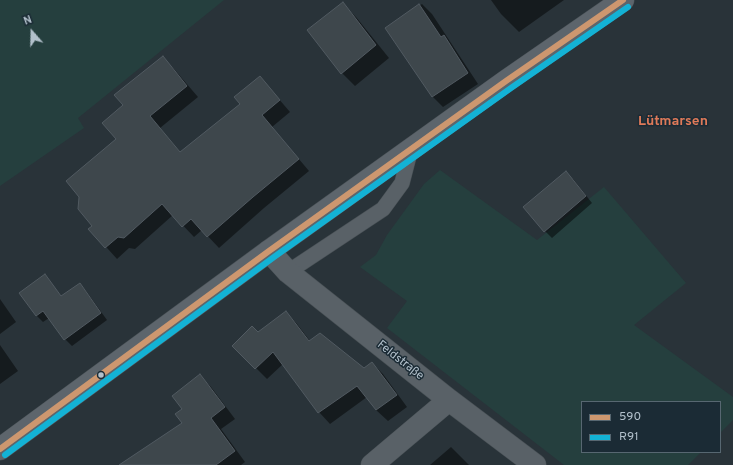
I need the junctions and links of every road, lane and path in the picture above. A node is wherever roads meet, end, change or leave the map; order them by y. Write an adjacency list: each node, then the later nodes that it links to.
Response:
1 (623, 0): 2 (main road)
2 (410, 152): 3 (main road); 4 (lane)
3 (269, 252): 4 (street, Feldstraße); 6 (main road)
4 (288, 272): 5 (street, Feldstraße)
5 (449, 400): 7 (street); 8 (street, Feldstraße)
6 (0, 449)
7 (372, 465)
8 (535, 465)

